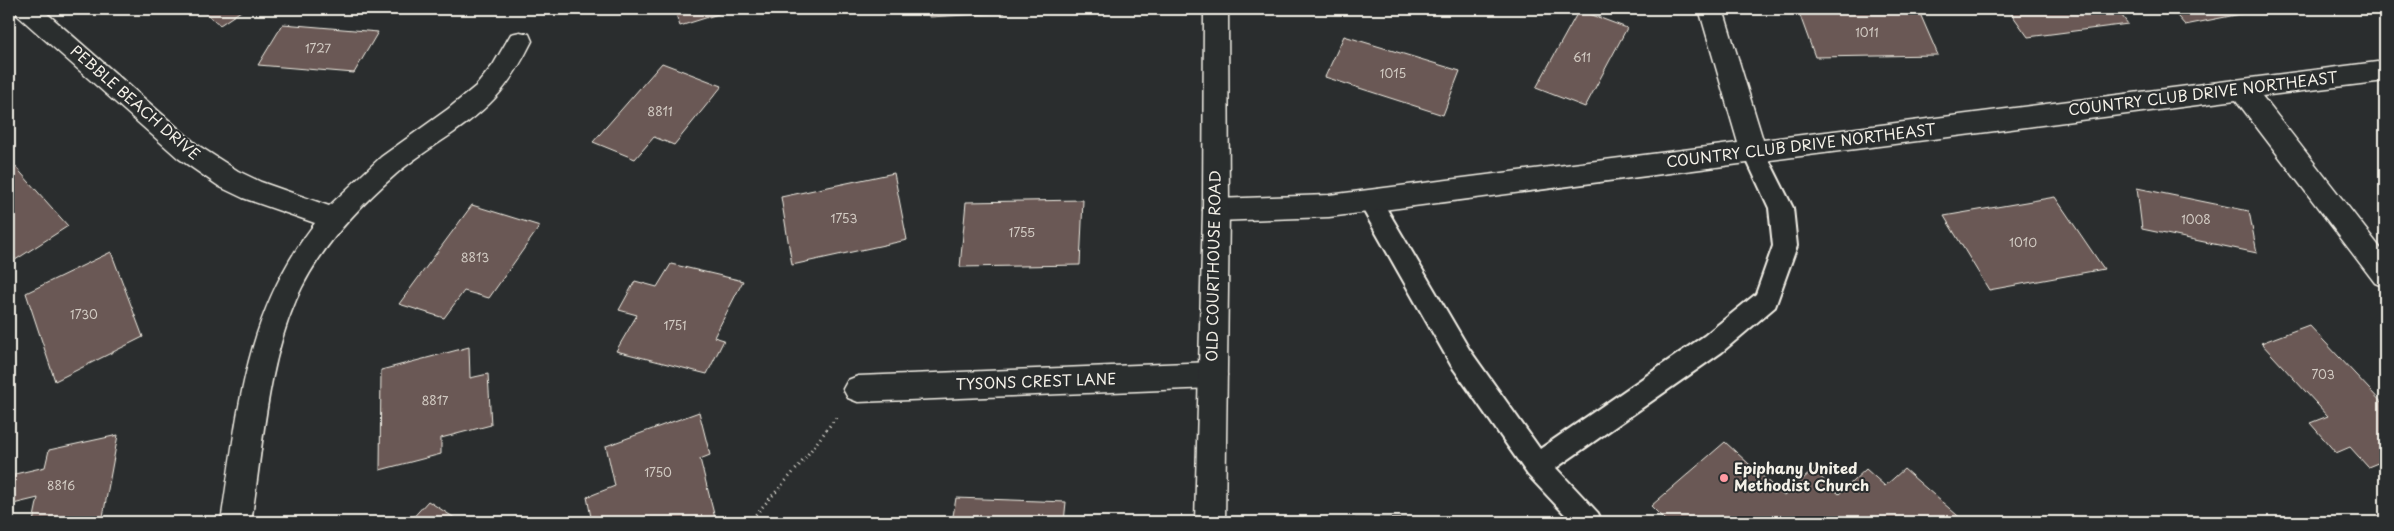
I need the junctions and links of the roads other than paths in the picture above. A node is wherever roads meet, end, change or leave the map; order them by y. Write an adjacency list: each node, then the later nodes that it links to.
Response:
1 (26, 9): 10 (street, PEBBLE BEACH DRIVE)
2 (1216, 9): 9 (street, OLD COURTHOUSE ROAD)
3 (1711, 9): 7 (street)
4 (520, 41): 10 (street)
5 (2385, 72): 6 (street, COUNTRY CLUB DRIVE NORTHEAST)
6 (2242, 89): 7 (street, COUNTRY CLUB DRIVE NORTHEAST); 11 (street)
7 (1754, 152): 8 (street, COUNTRY CLUB DRIVE NORTHEAST); 14 (lane)
8 (1370, 201): 9 (street, COUNTRY CLUB DRIVE NORTHEAST); 14 (lane)
9 (1216, 210): 12 (street, OLD COURTHOUSE ROAD)
10 (334, 219): 15 (street)
11 (2385, 275)
12 (1213, 375): 13 (street, TYSONS CREST LANE); 16 (street, OLD COURTHOUSE ROAD)
13 (858, 389)
14 (1538, 466): 17 (lane)
15 (236, 522)
16 (1210, 522)
17 (1589, 522)

